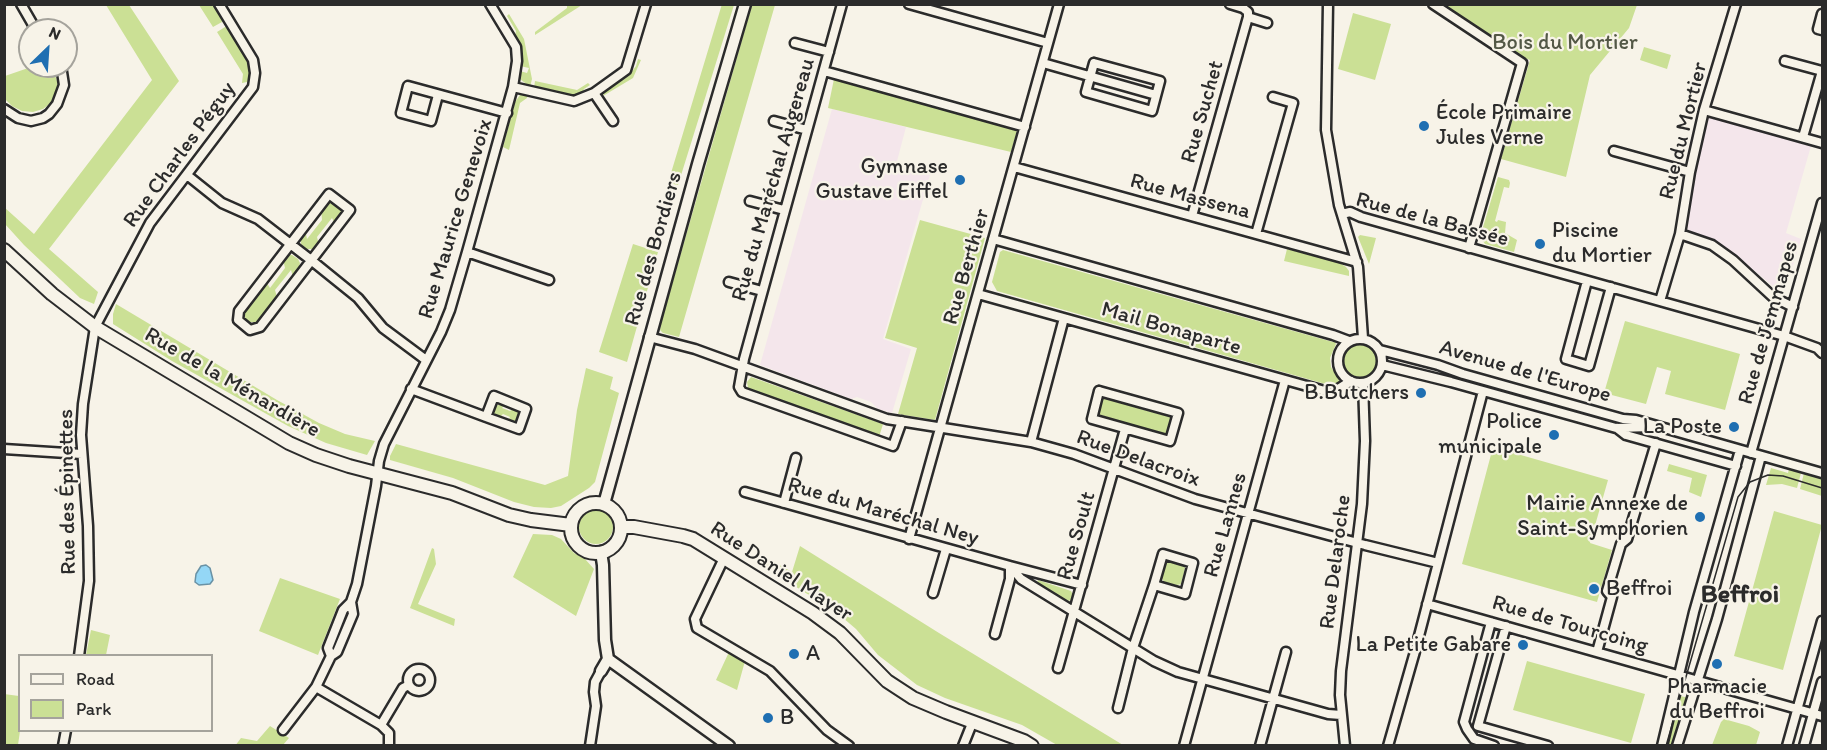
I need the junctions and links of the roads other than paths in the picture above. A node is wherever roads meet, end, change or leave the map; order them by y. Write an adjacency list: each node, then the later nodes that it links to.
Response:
1 (21, 4): 15 (street)
2 (219, 4): 44 (street, Rue Charles Péguy)
3 (490, 4): 27 (street, Rue Maurice Genevoix)
4 (646, 4): 28 (street)
5 (745, 4): 70 (street, Rue des Bordiers)
6 (842, 4): 20 (street, Rue du Maréchal Augereau)
7 (909, 4): 19 (street)
8 (1059, 4): 19 (street, Rue Berthier)
9 (1230, 4): 14 (street)
10 (1328, 4): 48 (street)
11 (1433, 4): 54 (street)
12 (1736, 4): 33 (street, Rue du Mortier)
13 (1822, 14): 17 (street)
14 (1248, 17): 16 (street); 49 (street, Rue Suchet)
15 (29, 18)
16 (1267, 23)
17 (1822, 30)
18 (795, 43): 20 (street)
19 (1048, 43): 22 (street, Rue Berthier)
20 (829, 52): 23 (street, Rue du Maréchal Augereau)
21 (1785, 61): 24 (street)
22 (1043, 63): 25 (street); 37 (street, Rue Berthier)
23 (824, 71): 37 (street); 38 (street, Rue du Maréchal Augereau)
24 (1822, 71): 39 (street)
25 (1090, 77): 30 (street); 30 (street); 30 (street)
26 (63, 78): 32 (street)
27 (513, 87): 28 (street); 34 (street, Rue Maurice Genevoix)
28 (594, 93): 35 (street)
29 (438, 95): 29 (street); 34 (street)
30 (1156, 95)
31 (1273, 97): 50 (street)
32 (4, 109)
33 (1704, 110): 39 (street); 43 (street, Rue du Mortier)
34 (507, 113): 56 (street, Rue Maurice Genevoix)
35 (613, 121)
36 (774, 121): 38 (street)
37 (1025, 127): 42 (street, Rue Berthier)
38 (807, 130): 47 (street, Rue du Maréchal Augereau)
39 (1803, 137): 40 (street)
40 (1822, 143)
41 (1614, 152): 43 (street)
42 (1014, 167): 49 (street, Rue Massena); 52 (street, Rue Berthier)
43 (1690, 172): 51 (street, Rue du Mortier)
44 (186, 175): 53 (street); 68 (street, Rue Charles Péguy)
45 (750, 201): 47 (street)
46 (1822, 205): 66 (street, Rue de Jemmapes)
47 (784, 210): 63 (street, Rue du Maréchal Augereau)
48 (1342, 214): 54 (street, Rue de la Bassée); 58 (street)
49 (1192, 216): 50 (street, Rue Massena)
50 (1256, 234): 58 (street, Rue Massena)
51 (1680, 234): 65 (street, Rue du Mortier); 66 (street)
52 (993, 239): 64 (street, Rue Berthier); 72 (street, Mail Bonaparte)
53 (290, 244): 57 (street); 57 (street); 57 (street)
54 (1469, 248): 60 (street, Rue de la Bassée)
55 (4, 250): 68 (main road, Rue de la Ménardière)
56 (467, 252): 59 (street); 75 (street, Rue Maurice Genevoix)
57 (311, 260): 75 (street)
58 (1357, 262): 71 (street)
59 (549, 280)
60 (1587, 281): 62 (street, Rue de la Bassée); 62 (street)
61 (729, 282): 63 (street)
62 (1611, 287): 65 (street, Rue de la Bassée)
63 (762, 291): 77 (street, Rue du Maréchal Augereau)
64 (978, 294): 67 (street, Mail Bonaparte); 85 (street, Rue Berthier)
65 (1660, 301): 69 (street, Rue de la Bassée)
66 (1793, 307): 69 (street, Rue de Jemmapes)
67 (1064, 318): 78 (street, Mail Bonaparte); 89 (street)
68 (95, 327): 94 (street, Rue des Épinettes); 100 (main road, Rue de la Ménardière)
69 (1784, 336): 74 (street, Rue de la Bassée); 93 (street, Rue de Jemmapes)
70 (649, 337): 77 (street, Rue Delacroix); 103 (street, Rue des Bordiers)
71 (1363, 339): 72 (street); 73 (street)
72 (1349, 341): 79 (street)
73 (1380, 350): 76 (street); 86 (street, Avenue de l'Europe)
74 (1822, 354)
75 (426, 360): 81 (street, Rue Maurice Genevoix)
76 (1382, 365): 80 (street); 82 (street, Avenue de l'Europe)
77 (742, 366): 84 (street, Rue Delacroix); 84 (street)
78 (1285, 380): 79 (street, Mail Bonaparte); 104 (street, Rue Lannes)
79 (1351, 381): 80 (street)
80 (1363, 383): 108 (street, Rue Delaroche)
81 (411, 388): 83 (street); 100 (street, Rue Maurice Genevoix)
82 (1483, 391): 87 (street, Avenue de l'Europe); 112 (street)
83 (486, 417): 83 (street)
84 (902, 421): 85 (street, Rue Delacroix)
85 (941, 427): 89 (street, Rue Delacroix); 107 (street, Rue Berthier)
86 (1660, 427): 87 (street, Avenue de l'Europe); 92 (street, Avenue de l'Europe)
87 (1616, 428): 90 (street, Avenue de l'Europe)
88 (1125, 429): 88 (street); 98 (street, Rue Soult)
89 (1031, 442): 98 (street, Rue Delacroix)
90 (1656, 443): 97 (street, Avenue de l'Europe); 125 (street)
91 (4, 449): 94 (street)
92 (1740, 450): 93 (street, Avenue de l'Europe); 97 (street)
93 (1751, 453): 95 (street, Avenue de l'Europe)
94 (82, 454): 126 (street, Rue des Épinettes)
95 (1761, 456): 99 (street, Avenue de l'Europe); 132 (street)
96 (796, 458): 102 (street)
97 (1736, 465): 130 (street)
98 (1114, 469): 104 (street, Rue Delacroix); 114 (street, Rue Soult)
99 (1822, 473)
100 (378, 474): 105 (main road, Rue de la Ménardière); 135 (street, Rue Maurice Genevoix)
101 (745, 492): 102 (street, Rue du Maréchal Ney)
102 (784, 503): 107 (street, Rue du Maréchal Ney)
103 (604, 504): 105 (main road); 106 (main road)
104 (1248, 514): 108 (street, Rue Delacroix); 131 (street, Rue Lannes)
105 (571, 525): 110 (main road)
106 (621, 527): 110 (main road); 111 (main road, Rue Daniel Mayer)
107 (909, 539): 109 (street, Rue du Maréchal Ney)
108 (1359, 543): 112 (street); 140 (street, Rue Delaroche)
109 (946, 549): 113 (street, Rue du Maréchal Ney); 116 (street)
110 (600, 552): 127 (street)
111 (724, 558): 141 (main road, Rue Daniel Mayer); 146 (street)
112 (1438, 562): 117 (street)
113 (1010, 566): 114 (street, Rue du Maréchal Ney); 118 (street, Rue du Maréchal Ney); 122 (street)
114 (1082, 585): 118 (street, Rue Soult)
115 (1154, 585): 115 (street); 123 (street)
116 (933, 594)
117 (1427, 604): 120 (street, Rue de Tourcoing); 155 (street)
118 (1074, 612): 123 (street, Rue du Maréchal Ney); 128 (street, Rue Soult)
119 (1822, 621): 138 (street)
120 (1491, 622): 121 (street, Rue de Tourcoing); 145 (street)
121 (1506, 626): 125 (street, Rue de Tourcoing); 143 (street)
122 (994, 634)
123 (1133, 648): 131 (street, Rue du Maréchal Ney); 137 (street)
124 (1286, 652): 136 (street)
125 (1597, 652): 130 (street, Rue de Tourcoing)
126 (79, 654)
127 (608, 659): 129 (street); 149 (street)
128 (1058, 668)
129 (601, 671): 148 (street)
130 (1679, 675): 132 (street, Rue de Tourcoing); 158 (street)
131 (1202, 679): 136 (street, Rue du Maréchal Ney); 152 (street, Rue Lannes)
132 (1697, 680): 138 (street, Rue de Tourcoing); 159 (street)
133 (1822, 682): 139 (street)
134 (409, 685): 142 (street)
135 (316, 687): 142 (street); 144 (street, Rue Maurice Genevoix)
136 (1272, 699): 140 (street, Rue du Maréchal Ney); 153 (street)
137 (1118, 708)
138 (1798, 708): 139 (street, Rue de Tourcoing); 160 (street)
139 (1818, 714): 161 (street)
140 (1341, 715): 154 (street, Rue Delaroche)
141 (973, 722): 150 (street); 151 (main road, Rue Daniel Mayer)
142 (381, 725): 147 (street)
143 (1478, 726): 145 (street); 157 (street)
144 (283, 730)
145 (1470, 734): 156 (street)
146 (846, 745)
147 (389, 746)
148 (590, 746)
149 (729, 746)
150 (963, 746)
151 (1032, 746)
152 (1184, 746)
153 (1260, 746)
154 (1345, 746)
155 (1388, 746)
156 (1494, 746)
157 (1548, 746)
158 (1662, 746)
159 (1677, 746)
160 (1787, 746)
161 (1804, 746)

